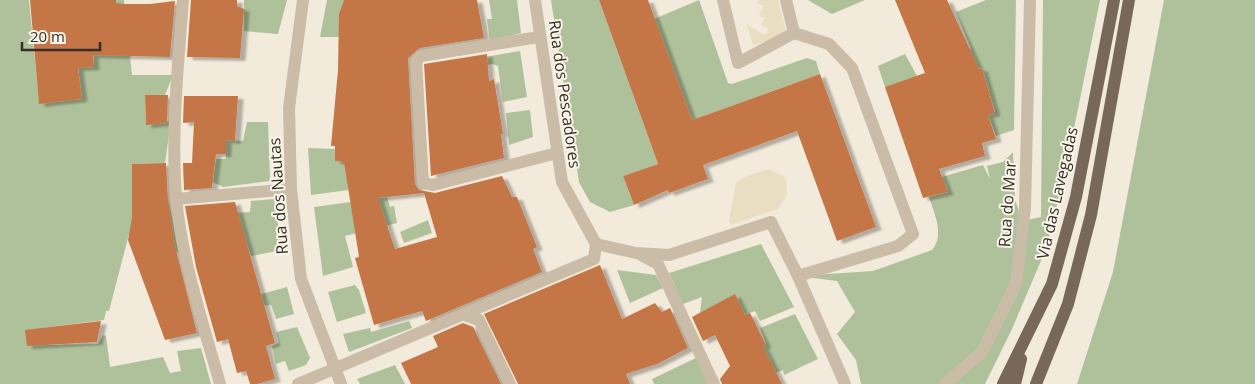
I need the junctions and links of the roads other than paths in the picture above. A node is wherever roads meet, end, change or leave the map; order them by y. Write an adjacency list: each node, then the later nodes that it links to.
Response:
1 (183, 0): 13 (street)
2 (303, 0): 12 (street, Rua dos Nautas)
3 (535, 0): 10 (street, Rua dos Pescadores)
4 (723, 0): 9 (street)
5 (786, 0): 9 (street)
6 (1030, 0): 26 (street, Rua do Mar)
7 (1114, 0): 18 (main road, Via das Lavegadas)
8 (1129, 0): 29 (main road, Via das Lavegadas)
9 (794, 33): 16 (street)
10 (539, 37): 11 (street, Rua dos Pescadores); 11 (street)
11 (557, 153): 14 (street, Rua dos Pescadores)
12 (292, 189): 13 (street); 19 (street, Rua dos Nautas)
13 (176, 199): 20 (street)
14 (596, 244): 15 (street); 17 (street)
15 (636, 253): 16 (street); 24 (street)
16 (798, 276): 25 (street)
17 (465, 315): 19 (street); 23 (street)
18 (1025, 339): 27 (main road, Via das Lavegadas); 28 (main road)
19 (336, 370): 21 (street); 22 (street, Rua dos Nautas)
20 (220, 384)
21 (298, 384)
22 (341, 384)
23 (510, 384)
24 (714, 384)
25 (845, 384)
26 (945, 384)
27 (1003, 384)
28 (1015, 384)
29 (1036, 384)

